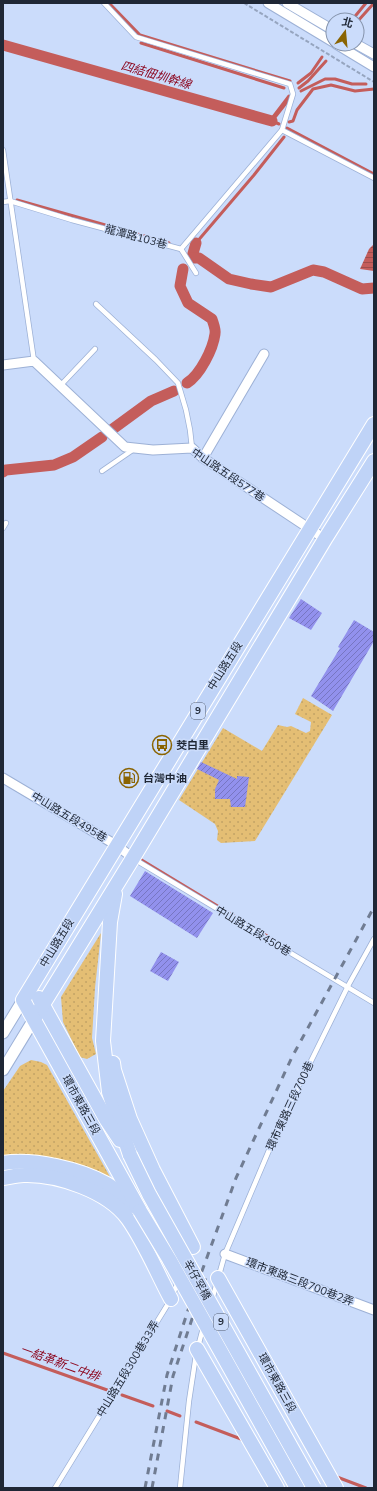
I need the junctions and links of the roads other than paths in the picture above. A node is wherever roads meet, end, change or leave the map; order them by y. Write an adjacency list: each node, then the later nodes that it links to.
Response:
1 (104, 3): 10 (lane)
2 (268, 3): 5 (street)
3 (287, 3): 4 (street)
4 (325, 25)
5 (325, 37)
6 (365, 49): 8 (street)
7 (349, 52): 9 (street)
8 (374, 54)
9 (374, 67)
10 (282, 130): 12 (lane); 15 (lane, 龍潭路103巷)
11 (3, 150): 13 (lane)
12 (374, 178)
13 (10, 201): 14 (lane, 龍潭路103巷); 15 (lane, 龍潭路103巷); 20 (lane)
14 (3, 202)
15 (181, 250): 16 (lane)
16 (196, 273)
17 (96, 304): 25 (lane)
18 (95, 349): 22 (lane)
19 (264, 354): 26 (street)
20 (34, 361): 21 (street); 22 (street, 中山路五段577巷)
21 (3, 365)
22 (60, 386): 24 (street, 中山路五段577巷)
23 (374, 424): 31 (main road, 中山路五段 / 9)
24 (134, 448): 25 (street, 中山路五段577巷); 28 (lane)
25 (192, 448): 26 (street, 中山路五段577巷)
26 (203, 458): 31 (street, 中山路五段577巷)
27 (374, 462): 32 (main road, 中山路五段 / 9)
28 (102, 471)
29 (6, 523): 30 (lane)
30 (3, 528)
31 (310, 529): 32 (street, 中山路五段577巷); 34 (main road, 中山路五段 / 9)
32 (325, 539): 35 (main road, 中山路五段 / 9)
33 (3, 778): 34 (street, 中山路五段495巷)
34 (116, 845): 35 (street, 中山路五段495巷); 38 (main road, 中山路五段 / 9)
35 (133, 858): 36 (main road, 中山路五段 / 9); 39 (lane, 中山路五段450巷)
36 (117, 883): 42 (main road); 43 (main road, 中山路五段 / 9)
37 (374, 939): 39 (lane, 環市東路三段700巷)
38 (32, 985): 40 (main road, 中山路五段 / 9); 43 (main road, 環市東路三段 / 9)
39 (347, 988): 41 (lane, 中山路五段450巷); 52 (lane, 環市東路三段700巷)
40 (23, 1000): 44 (main road, 環市東路三段 / 9); 45 (street, 中山路五段)
41 (374, 1003)
42 (105, 1004): 47 (main road); 51 (main road)
43 (43, 1005): 44 (main road, 中山路五段 / 9); 47 (main road, 環市東路三段 / 9)
44 (34, 1019): 46 (street, 中山路五段); 50 (main road, 環市東路三段 / 9)
45 (3, 1033)
46 (3, 1070)
47 (130, 1155): 63 (main road, 辛仔罕橋 / 9, bridge)
48 (3, 1163): 50 (main road)
49 (3, 1178): 56 (main road)
50 (140, 1211): 62 (main road, 辛仔罕橋 / 9, bridge)
51 (193, 1247): 53 (lane)
52 (225, 1254): 55 (lane, 環市東路三段700巷); 57 (street, 環市東路三段700巷2弄)
53 (185, 1266)
54 (182, 1273): 56 (lane, 中山路五段300巷33弄)
55 (218, 1278): 58 (lane, 環市東路三段700巷); 64 (main road, 環市東路三段)
56 (171, 1299): 59 (lane, 中山路五段300巷33弄)
57 (374, 1310)
58 (197, 1349): 60 (lane, 環市東路三段700巷); 61 (main road)
59 (55, 1488)
60 (180, 1488)
61 (277, 1488)
62 (297, 1488)
63 (314, 1488)
64 (336, 1488)

